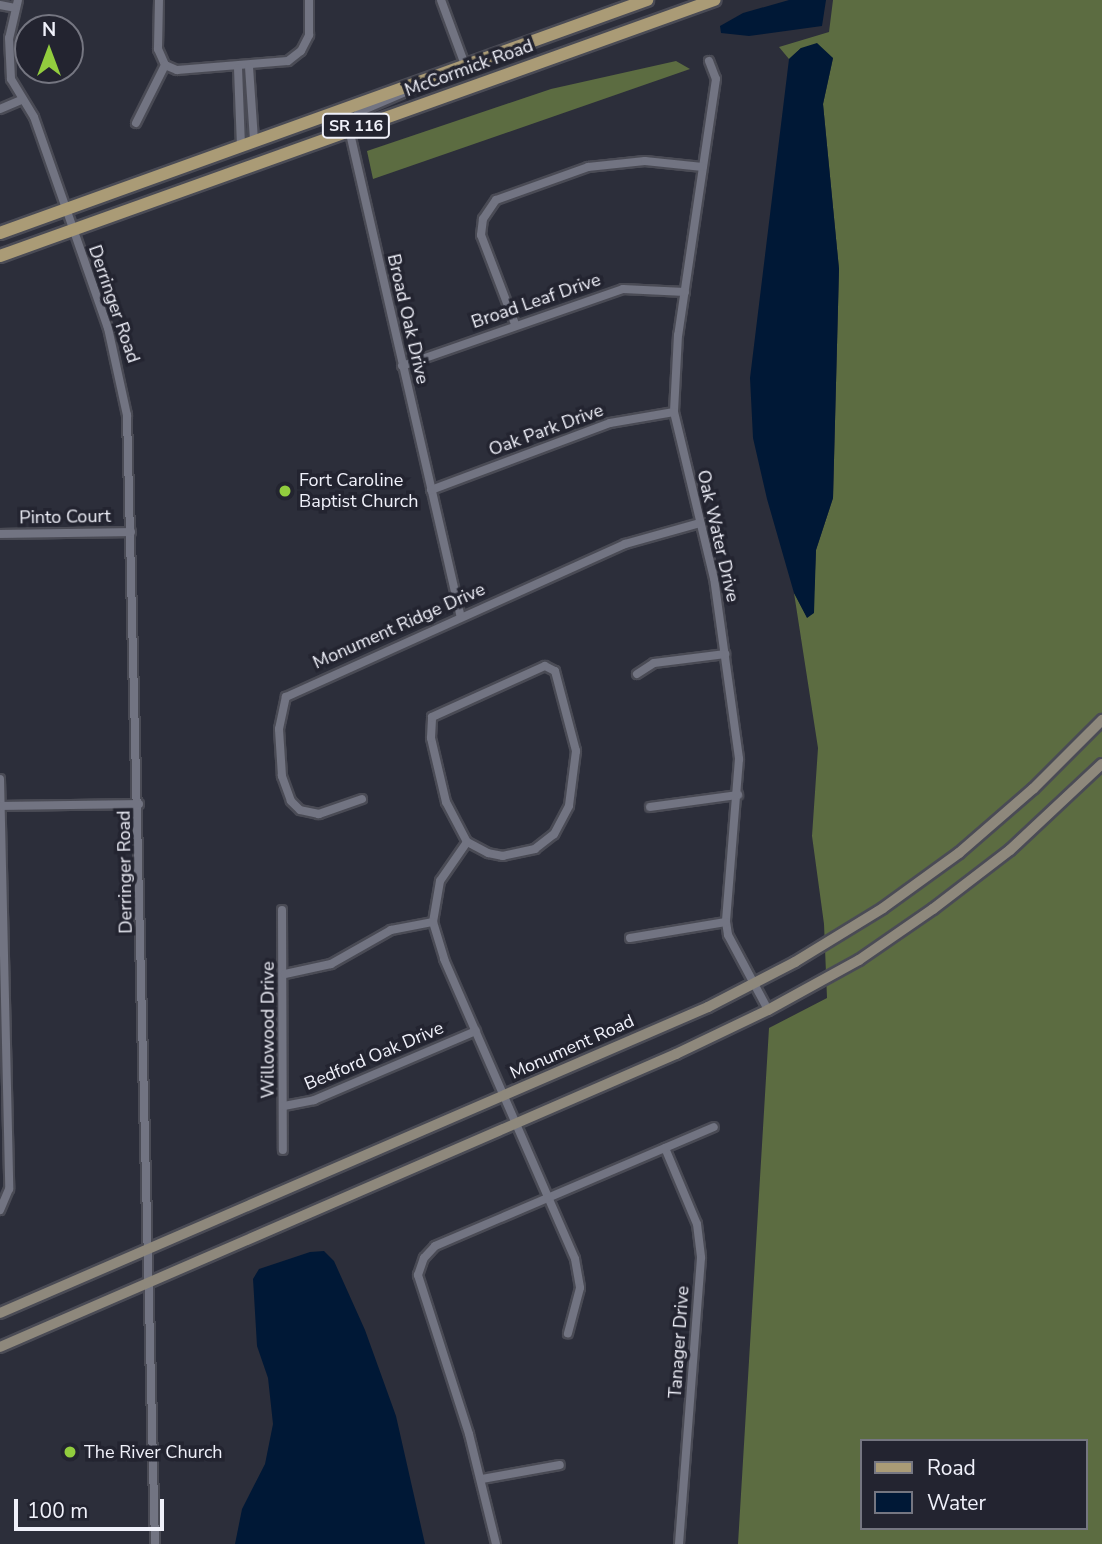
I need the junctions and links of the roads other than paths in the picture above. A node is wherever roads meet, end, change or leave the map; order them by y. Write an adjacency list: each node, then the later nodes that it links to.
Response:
1 (159, 0): 9 (street)
2 (309, 0): 11 (street)
3 (441, 0): 10 (street)
4 (647, 0): 10 (main road, McCormick Road / SR 116)
5 (714, 0): 17 (main road, McCormick Road / SR 116)
6 (17, 4): 7 (street); 14 (street, Derringer Road)
7 (0, 5)
8 (709, 61): 20 (street, Oak Water Drive)
9 (165, 65): 12 (street); 16 (street)
10 (465, 65): 13 (main road, McCormick Road / SR 116)
11 (249, 67): 12 (street); 18 (street)
12 (238, 68): 19 (street)
13 (433, 77): 17 (street); 18 (main road, McCormick Road / SR 116)
14 (21, 100): 15 (street); 21 (street, Derringer Road)
15 (0, 108)
16 (136, 123)
17 (349, 129): 22 (main road, McCormick Road / SR 116); 27 (street, Broad Oak Drive)
18 (254, 141): 19 (main road, McCormick Road / SR 116)
19 (241, 146): 21 (main road, McCormick Road / SR 116)
20 (703, 167): 25 (street, Oak Water Drive); 26 (street)
21 (64, 210): 22 (street, Derringer Road); 23 (main road, McCormick Road / SR 116)
22 (71, 230): 24 (main road, McCormick Road / SR 116); 31 (street, Derringer Road)
23 (0, 233)
24 (0, 256)
25 (685, 292): 26 (street, Broad Leaf Drive); 28 (street, Oak Water Drive)
26 (514, 324): 27 (street, Broad Leaf Drive)
27 (401, 366): 29 (street, Broad Oak Drive)
28 (674, 412): 29 (street, Oak Park Drive); 30 (street, Oak Water Drive)
29 (431, 490): 33 (street, Broad Oak Drive)
30 (700, 523): 33 (street, Monument Ridge Drive); 34 (street, Oak Water Drive)
31 (131, 532): 32 (street, Pinto Court); 41 (street, Derringer Road)
32 (0, 534)
33 (460, 615): 40 (street, Monument Ridge Drive)
34 (725, 654): 35 (street); 39 (street, Oak Water Drive)
35 (637, 674)
36 (1102, 720): 50 (main road, Monument Road)
37 (1102, 764): 51 (main road)
38 (0, 779): 42 (street)
39 (738, 794): 43 (street); 47 (street, Oak Water Drive)
40 (362, 799)
41 (139, 804): 42 (street); 62 (street, Derringer Road)
42 (1, 806): 53 (street)
43 (650, 807)
44 (467, 842): 44 (street); 46 (street)
45 (282, 910): 49 (street, Willowood Drive)
46 (433, 922): 49 (street); 52 (street)
47 (726, 922): 48 (street); 50 (street, Oak Water Drive)
48 (630, 938)
49 (285, 974): 55 (street, Willowood Drive)
50 (754, 984): 51 (street, Oak Water Drive); 54 (main road, Monument Road)
51 (768, 1010): 56 (main road)
52 (476, 1031): 54 (street); 55 (street, Bedford Oak Drive)
53 (3, 1094): 61 (street)
54 (506, 1095): 56 (street); 62 (main road, Monument Road)
55 (284, 1107): 59 (street, Willowood Drive)
56 (519, 1122): 60 (street); 63 (main road)
57 (714, 1128): 58 (street)
58 (665, 1148): 60 (street); 71 (street, Tanager Drive)
59 (283, 1150)
60 (548, 1198): 65 (street); 68 (street)
61 (0, 1210)
62 (148, 1249): 63 (street, Derringer Road); 64 (main road, Monument Road)
63 (149, 1283): 66 (main road); 70 (street, Derringer Road)
64 (0, 1313)
65 (568, 1333)
66 (0, 1347)
67 (560, 1465): 68 (street)
68 (482, 1479): 69 (street)
69 (495, 1540)
70 (155, 1544)
71 (679, 1544)

